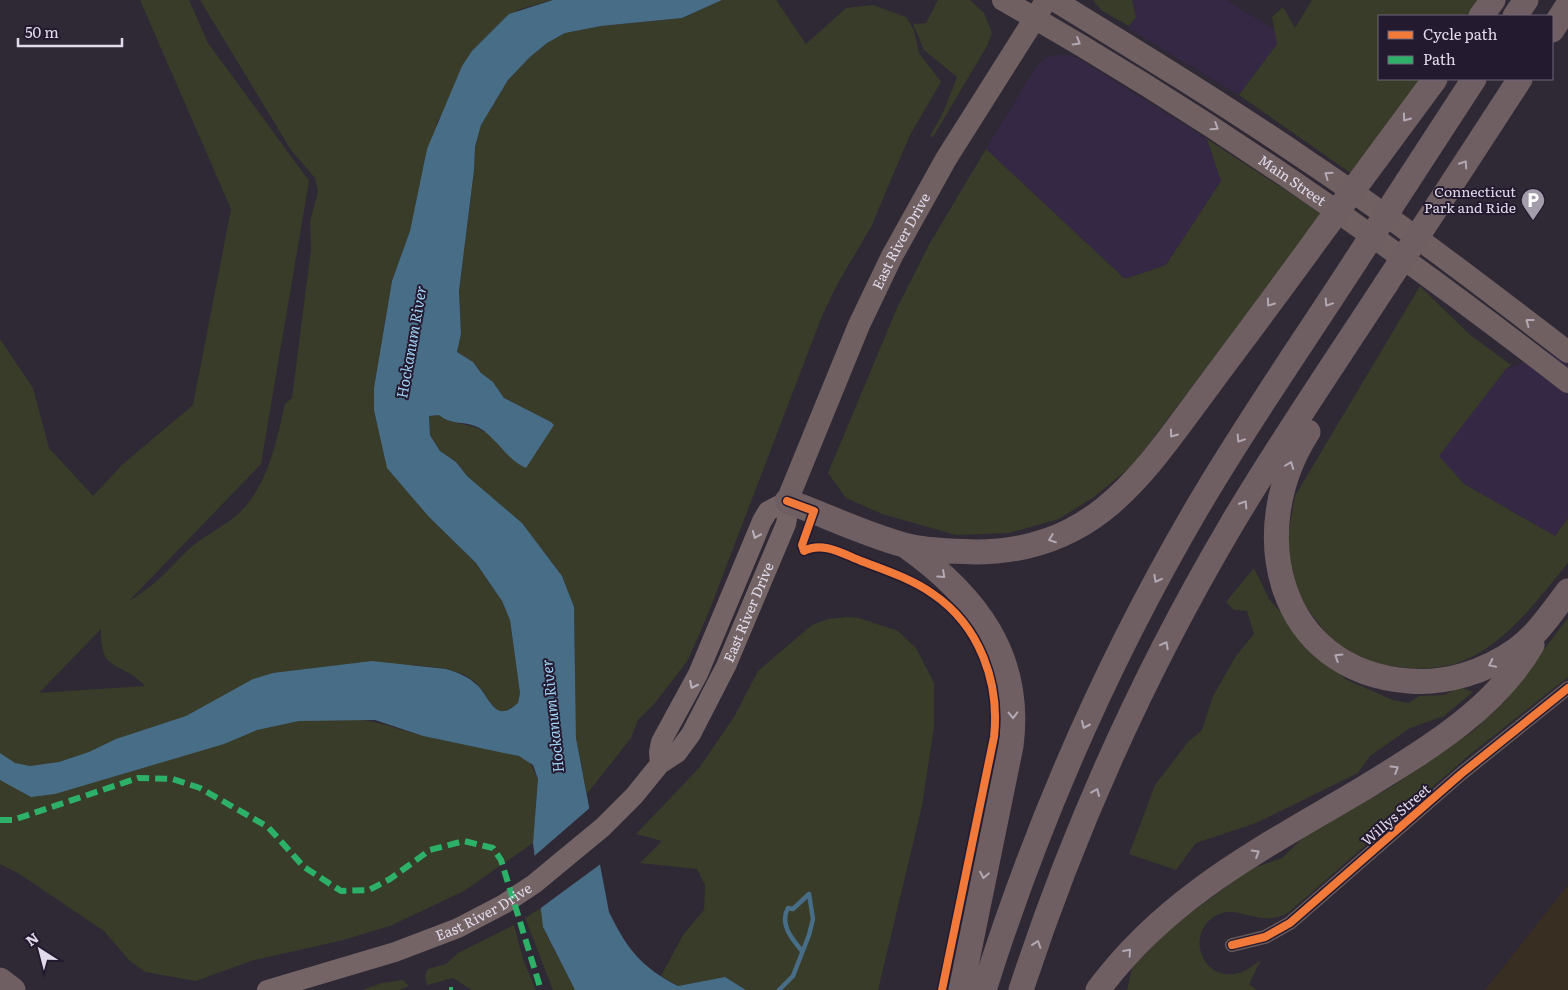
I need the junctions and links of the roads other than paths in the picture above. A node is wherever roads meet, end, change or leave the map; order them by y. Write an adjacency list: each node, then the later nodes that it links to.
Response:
1 (1003, 0): 6 (highway, Main Street)
2 (1054, 0): 14 (highway, Main Street, one-way to 2)
3 (1493, 0): 7 (highway)
4 (1526, 0): 8 (highway)
5 (1568, 5): 9 (highway)
6 (1041, 9): 16 (highway, Main Street, one-way to 16); 18 (highway, East River Drive)
7 (1482, 15)
8 (1516, 15)
9 (1553, 28)
10 (1434, 80): 19 (highway, one-way to 19, bridge)
11 (1473, 80): 28 (highway, one-way to 28, bridge)
12 (1519, 80): 13 (highway, one-way to 12, bridge)
13 (1389, 286): 21 (highway, one-way to 13); 29 (highway, one-way to 13)
14 (1549, 338): 15 (highway, Main Street); 16 (highway)
15 (1568, 352)
16 (1532, 354): 17 (highway, Main Street)
17 (1568, 382)
18 (787, 501): 19 (highway); 26 (main road, East River Drive)
19 (904, 545): 27 (highway, one-way to 27)
20 (1568, 591): 21 (highway)
21 (1544, 623): 30 (highway, one-way to 21)
22 (1568, 688): 23 (street, Willys Street)
23 (1232, 945)
24 (0, 980): 25 (highway)
25 (13, 990)
26 (267, 990)
27 (961, 990)
28 (984, 990)
29 (1021, 990)
30 (1098, 990)

